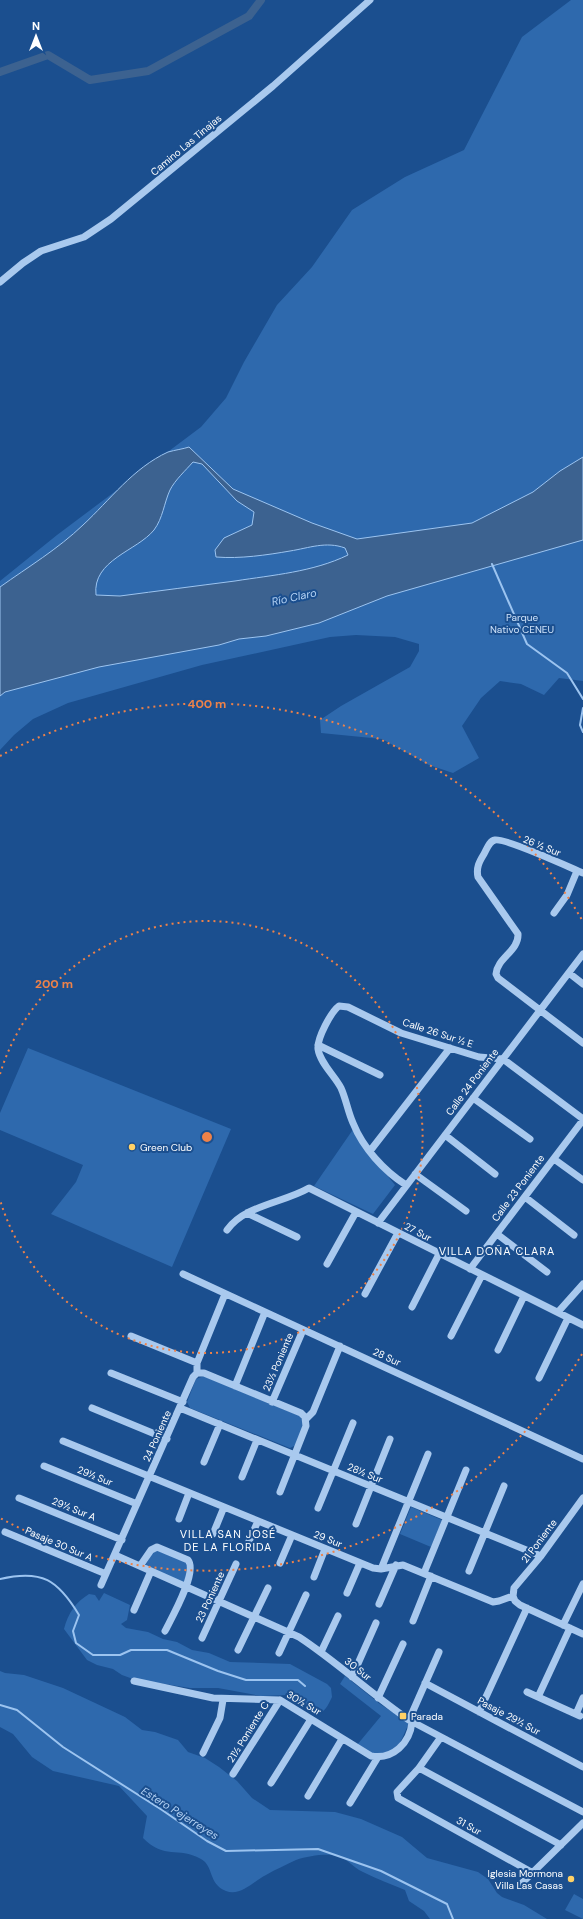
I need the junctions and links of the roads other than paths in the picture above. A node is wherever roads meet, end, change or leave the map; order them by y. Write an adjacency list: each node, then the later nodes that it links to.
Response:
1 (370, 0): 2 (street, Camino Las Tinajas)
2 (0, 282)
3 (580, 872): 4 (street); 8 (street, 26 ½ Sur)
4 (554, 913)
5 (583, 954): 6 (street, Calle 24 Poniente)
6 (569, 973): 7 (street); 8 (street, Calle 24 Poniente)
7 (583, 984)
8 (540, 1010): 9 (street); 12 (street, Calle 24 Poniente)
9 (583, 1043)
10 (318, 1048): 11 (street, Calle 26 Sur ½ E); 13 (street); 18 (street)
11 (450, 1048): 12 (street, Calle 26 Sur ½ E); 18 (street)
12 (503, 1059): 14 (street, Calle 24 Poniente); 15 (street)
13 (380, 1075)
14 (473, 1098): 16 (street, Calle 24 Poniente); 17 (street)
15 (583, 1119): 19 (street, Calle 23 Poniente)
16 (445, 1135): 20 (street, Calle 24 Poniente); 21 (street)
17 (530, 1139)
18 (370, 1151): 23 (street)
19 (554, 1159): 22 (street); 24 (street, Calle 23 Poniente)
20 (415, 1174): 23 (street, Calle 24 Poniente); 25 (street)
21 (495, 1174)
22 (583, 1180)
23 (406, 1185): 28 (street, Calle 24 Poniente)
24 (525, 1197): 31 (street, Calle 23 Poniente); 32 (street)
25 (466, 1211)
26 (356, 1212): 27 (street, 27 Sur); 28 (street, 27 Sur); 35 (street)
27 (247, 1213): 29 (street); 33 (street)
28 (378, 1223): 30 (street, 27 Sur)
29 (226, 1230)
30 (398, 1233): 34 (street, 27 Sur); 42 (street)
31 (497, 1234): 36 (street, Calle 23 Poniente); 37 (street)
32 (574, 1235)
33 (296, 1238)
34 (440, 1254): 36 (street, 27 Sur); 44 (street)
35 (327, 1264)
36 (470, 1269): 39 (street, 27 Sur)
37 (547, 1272)
38 (183, 1274): 41 (street, 28 Sur)
39 (482, 1275): 43 (street, 27 Sur); 51 (street)
40 (583, 1284): 46 (street)
41 (225, 1294): 45 (street, 28 Sur); 54 (street, 24 Poniente)
42 (365, 1294)
43 (524, 1296): 46 (street, 27 Sur); 53 (street)
44 (412, 1307)
45 (265, 1312): 49 (street, 28 Sur); 58 (street)
46 (558, 1312): 47 (street, 27 Sur)
47 (568, 1318): 48 (street, 27 Sur); 57 (street)
48 (583, 1325)
49 (303, 1330): 52 (street, 28 Sur); 59 (street, 23½ Poniente)
50 (131, 1336): 54 (street)
51 (451, 1336)
52 (340, 1346): 62 (street); 71 (street, 28 Sur)
53 (498, 1350)
54 (197, 1363): 56 (street, 24 Poniente)
55 (111, 1373): 60 (street, 28½ Sur)
56 (197, 1373): 58 (street); 60 (street, 24 Poniente)
57 (539, 1378)
58 (235, 1386): 59 (street)
59 (272, 1402): 62 (street)
60 (182, 1405): 64 (street, 28½ Sur); 65 (street, 24 Poniente)
61 (92, 1408): 65 (street)
62 (306, 1419): 70 (street)
63 (353, 1423): 75 (street)
64 (220, 1424): 67 (street, 28½ Sur); 72 (street)
65 (167, 1438): 76 (street, 24 Poniente)
66 (390, 1439): 78 (street)
67 (257, 1440): 70 (street, 28½ Sur); 77 (street)
68 (63, 1441): 76 (street, 29 Sur)
69 (428, 1454): 84 (street)
70 (294, 1455): 75 (street, 28½ Sur); 80 (street)
71 (583, 1459)
72 (204, 1462)
73 (44, 1466): 85 (street, 29½ Sur)
74 (466, 1470): 88 (street)
75 (333, 1471): 78 (street, 28½ Sur); 87 (street)
76 (150, 1476): 81 (street, 29 Sur); 85 (street, 24 Poniente)
77 (242, 1477)
78 (371, 1486): 84 (street, 28½ Sur); 91 (street)
79 (504, 1486): 93 (street)
80 (280, 1492)
81 (189, 1493): 86 (street, 29 Sur); 89 (street)
82 (19, 1498): 96 (street, 29½ Sur A)
83 (583, 1498): 100 (street, 21 Poniente)
84 (408, 1502): 88 (street, 28½ Sur); 106 (street)
85 (137, 1504): 96 (street, 24 Poniente)
86 (224, 1507): 90 (street, 29 Sur); 94 (street)
87 (318, 1508)
88 (446, 1518): 93 (street, 28½ Sur); 109 (street)
89 (178, 1519)
90 (258, 1521): 95 (street, 29 Sur); 97 (street)
91 (356, 1524)
92 (4, 1532): 110 (street, Pasaje 30 Sur A)
93 (484, 1533): 100 (street, 28½ Sur); 107 (street)
94 (213, 1534)
95 (292, 1535): 98 (street, 29 Sur); 101 (street)
96 (122, 1540): 99 (street, 24 Poniente)
97 (246, 1548)
98 (326, 1549): 102 (street, 29 Sur); 112 (street)
99 (115, 1555): 105 (street, 30 Sur); 110 (street, 24 Poniente)
100 (541, 1556): 119 (street, 21 Poniente)
101 (280, 1563)
102 (360, 1563): 106 (street, 29 Sur); 117 (street)
103 (236, 1564): 120 (street, 23 Poniente)
104 (396, 1565): 106 (street); 109 (street); 121 (street)
105 (140, 1566): 108 (street, 30 Sur); 115 (street)
106 (381, 1569)
107 (469, 1570)
108 (151, 1571): 115 (street, 30 Sur); 123 (street)
109 (424, 1573): 111 (street)
110 (106, 1574): 114 (street, 24 Poniente)
111 (431, 1576): 119 (street); 126 (street)
112 (314, 1577)
113 (583, 1584): 128 (street)
114 (101, 1585)
115 (186, 1587): 120 (street, 30 Sur); 129 (street)
116 (268, 1588): 125 (street)
117 (347, 1593)
118 (306, 1595): 130 (street)
119 (513, 1596): 122 (street)
120 (219, 1602): 125 (street, 30 Sur); 132 (street, 23 Poniente)
121 (379, 1604)
122 (527, 1608): 128 (street); 147 (street)
123 (134, 1610)
124 (338, 1616): 135 (street)
125 (254, 1617): 130 (street, 30 Sur); 134 (street)
126 (413, 1621)
127 (376, 1623): 138 (street)
128 (566, 1626): 131 (street); 142 (street)
129 (165, 1631)
130 (288, 1632): 135 (street, 30 Sur); 137 (street)
131 (583, 1634)
132 (202, 1638)
133 (403, 1644): 143 (street)
134 (238, 1650)
135 (321, 1652): 138 (street, 30 Sur)
136 (440, 1652): 140 (street)
137 (279, 1653)
138 (352, 1677): 143 (street, 30 Sur)
139 (134, 1681): 145 (street, 30½ Sur)
140 (425, 1683): 147 (street, Pasaje 29½ Sur); 149 (street)
141 (527, 1692): 142 (street)
142 (538, 1697): 144 (street)
143 (378, 1698): 149 (street, 30 Sur)
144 (583, 1698)
145 (223, 1700): 146 (street, 30½ Sur); 152 (street)
146 (280, 1700): 148 (street, 30½ Sur); 156 (street, 21½ Poniente C)
147 (479, 1712): 154 (street, Pasaje 29½ Sur)
148 (311, 1719): 151 (street, 30½ Sur); 157 (street)
149 (411, 1720): 150 (street, 30 Sur); 153 (street)
150 (441, 1737): 155 (street); 160 (street, 30 Sur)
151 (342, 1739): 153 (street, 30½ Sur); 158 (street)
152 (203, 1753)
153 (378, 1757): 159 (street)
154 (583, 1767)
155 (419, 1768): 162 (street); 163 (street, 31 Sur)
156 (233, 1774)
157 (271, 1783)
158 (308, 1796)
159 (350, 1803)
160 (583, 1812)
161 (583, 1823): 162 (street)
162 (561, 1845): 163 (street)
163 (533, 1873): 164 (street)
164 (520, 1885)

